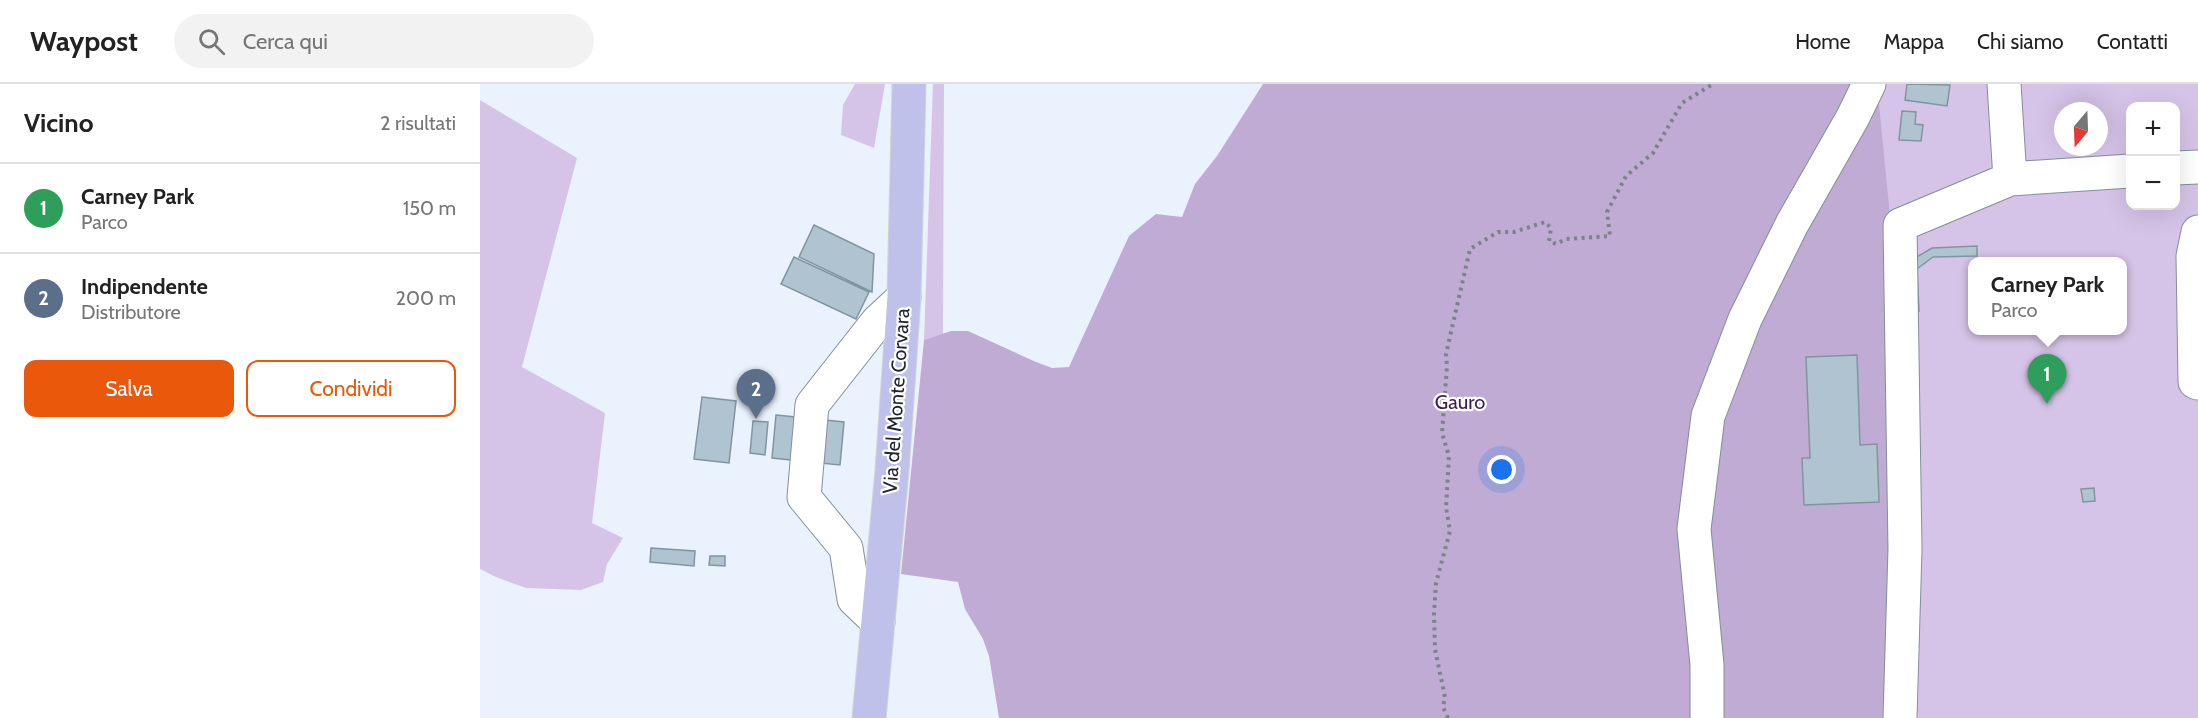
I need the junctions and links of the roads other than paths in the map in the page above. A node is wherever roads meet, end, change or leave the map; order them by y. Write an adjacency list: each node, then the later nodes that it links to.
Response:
1 (909, 84): 9 (main road, Via del Monte Corvara)
2 (1869, 84): 13 (street)
3 (2004, 84): 7 (street)
4 (2198, 166): 5 (street)
5 (2180, 168)
6 (2126, 171): 7 (street)
7 (2010, 178): 14 (street)
8 (2198, 232): 10 (street)
9 (904, 297): 11 (main road, Via del Monte Corvara); 11 (street)
10 (2198, 383)
11 (878, 622): 12 (main road, Via del Monte Corvara)
12 (870, 718)
13 (1707, 718)
14 (1900, 718)

